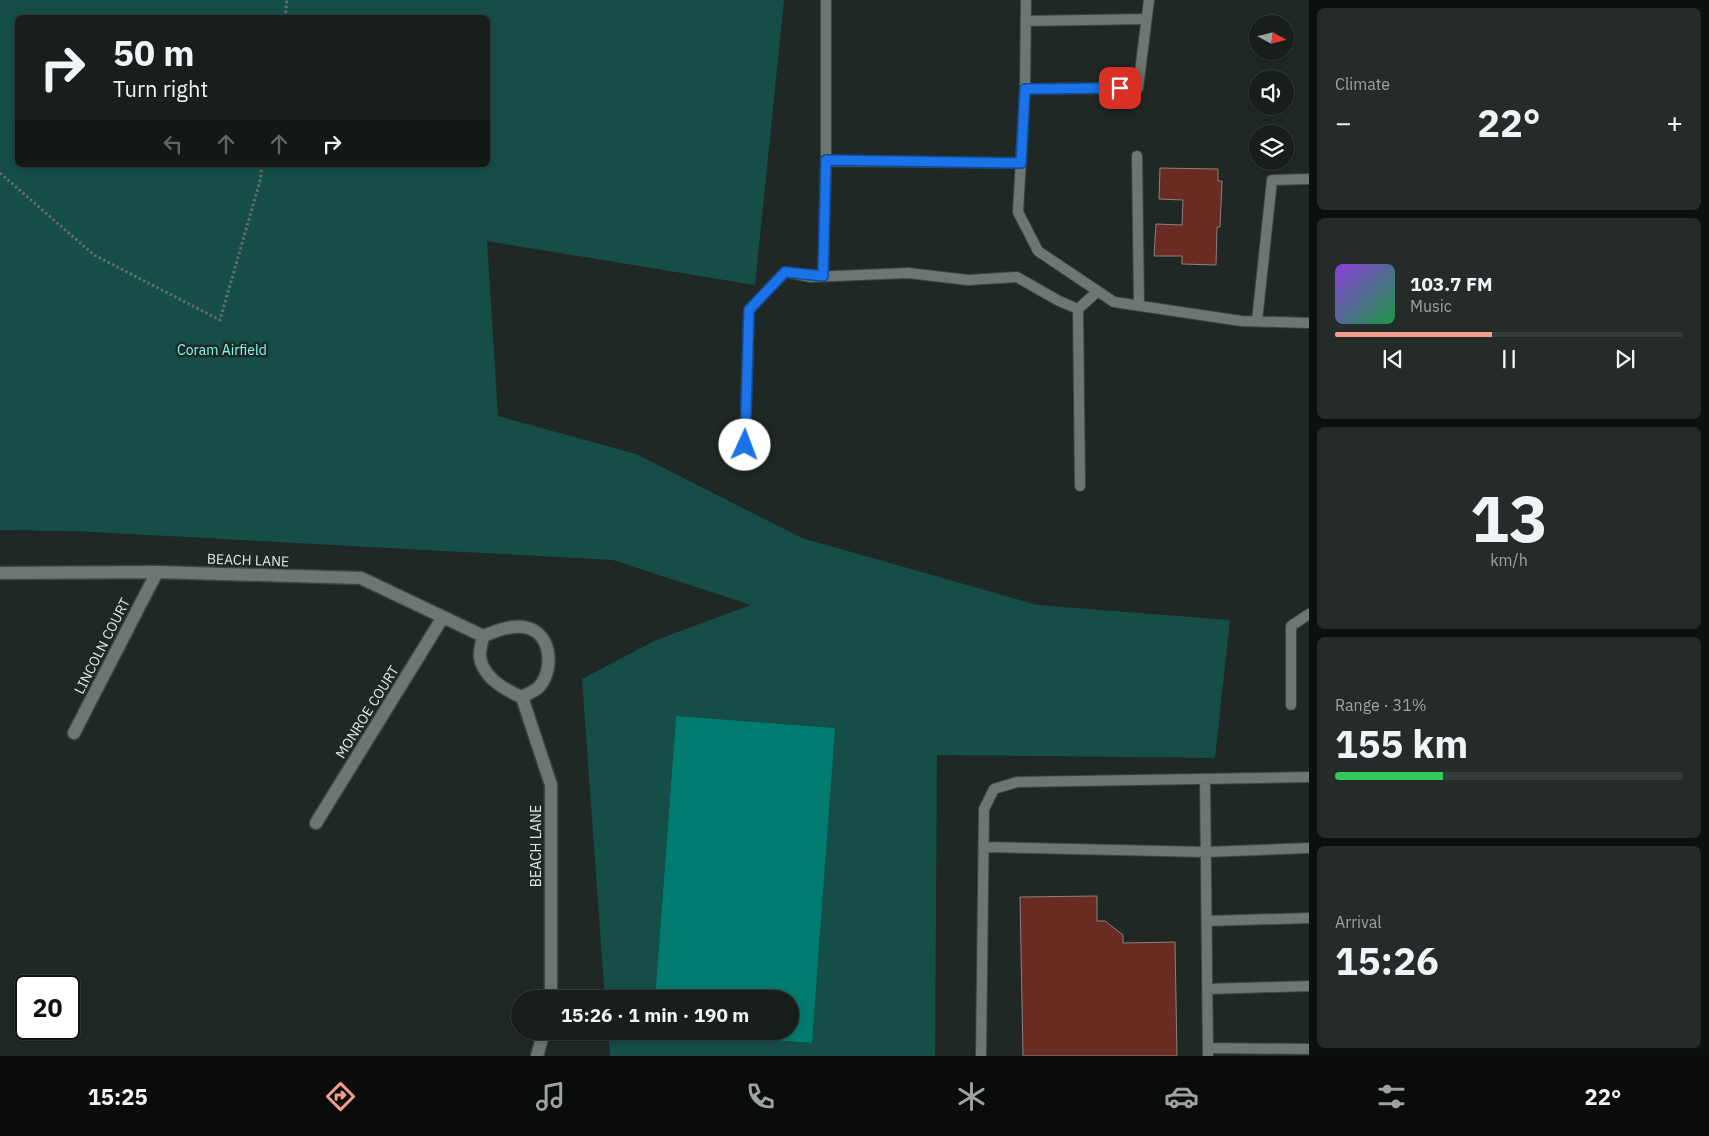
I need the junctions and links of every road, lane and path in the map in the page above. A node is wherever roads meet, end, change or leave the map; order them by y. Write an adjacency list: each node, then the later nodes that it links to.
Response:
1 (287, 0): 5 (path)
2 (826, 0): 10 (lane)
3 (1026, 0): 7 (lane)
4 (1149, 0): 6 (lane)
5 (285, 15)
6 (1145, 19): 7 (lane); 8 (lane)
7 (1026, 21): 8 (lane)
8 (1025, 89): 11 (lane)
9 (1137, 156): 17 (lane)
10 (826, 160): 11 (lane); 15 (lane)
11 (1021, 163): 16 (lane)
12 (262, 167): 13 (path)
13 (0, 173)
14 (1309, 179): 19 (lane)
15 (823, 276): 18 (lane); 21 (lane)
16 (1098, 291): 17 (lane); 18 (lane)
17 (1139, 305): 19 (lane)
18 (1078, 309): 22 (lane)
19 (1257, 321): 20 (lane)
20 (1309, 323)
21 (745, 445)
22 (1080, 486)
23 (0, 572): 24 (street, BEACH LANE)
24 (157, 572): 26 (street, BEACH LANE); 30 (street, LINCOLN COURT)
25 (1309, 614): 29 (lane)
26 (443, 617): 27 (street, BEACH LANE); 33 (street, MONROE COURT)
27 (483, 636): 28 (street); 28 (street)
28 (522, 698): 41 (street, BEACH LANE)
29 (1291, 705)
30 (74, 733)
31 (1309, 777): 32 (lane)
32 (1205, 779): 34 (lane); 36 (lane)
33 (316, 823)
34 (984, 847): 36 (lane); 46 (lane)
35 (1309, 848): 36 (lane)
36 (1206, 852): 38 (lane)
37 (1309, 918): 38 (lane)
38 (1207, 921): 40 (lane)
39 (1309, 986): 40 (lane)
40 (1208, 989): 44 (lane)
41 (551, 990)
42 (541, 1040): 45 (street)
43 (1309, 1048): 44 (lane)
44 (1208, 1052)
45 (537, 1056)
46 (981, 1056)

